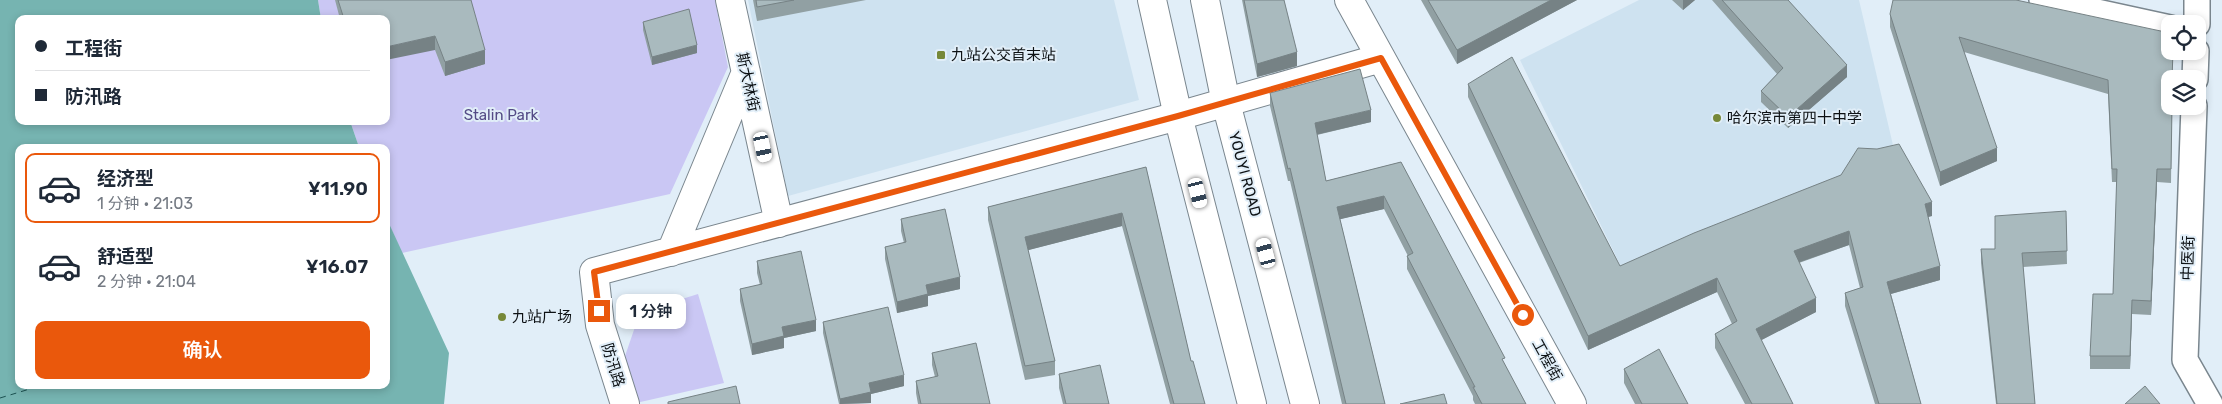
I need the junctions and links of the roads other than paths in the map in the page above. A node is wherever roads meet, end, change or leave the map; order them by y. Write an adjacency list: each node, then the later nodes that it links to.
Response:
1 (730, 0): 10 (main road, 斯大林街)
2 (1152, 0): 13 (main road)
3 (1205, 0): 11 (main road, YOUYI ROAD)
4 (1349, 0): 9 (main road, 工程街)
5 (2042, 0): 8 (street)
6 (2197, 0): 7 (street)
7 (2197, 15)
8 (2161, 26)
9 (1381, 58): 11 (main road); 19 (main road, 工程街)
10 (746, 72): 14 (main road, 斯大林街); 15 (main road)
11 (1226, 103): 13 (main road); 18 (main road, YOUYI ROAD)
12 (2194, 115): 20 (street, 中医街)
13 (1178, 116): 14 (main road); 17 (main road)
14 (779, 222): 15 (main road)
15 (670, 252): 16 (main road, 防汛路)
16 (625, 404)
17 (1252, 404)
18 (1305, 404)
19 (1572, 404)
20 (2210, 404)

